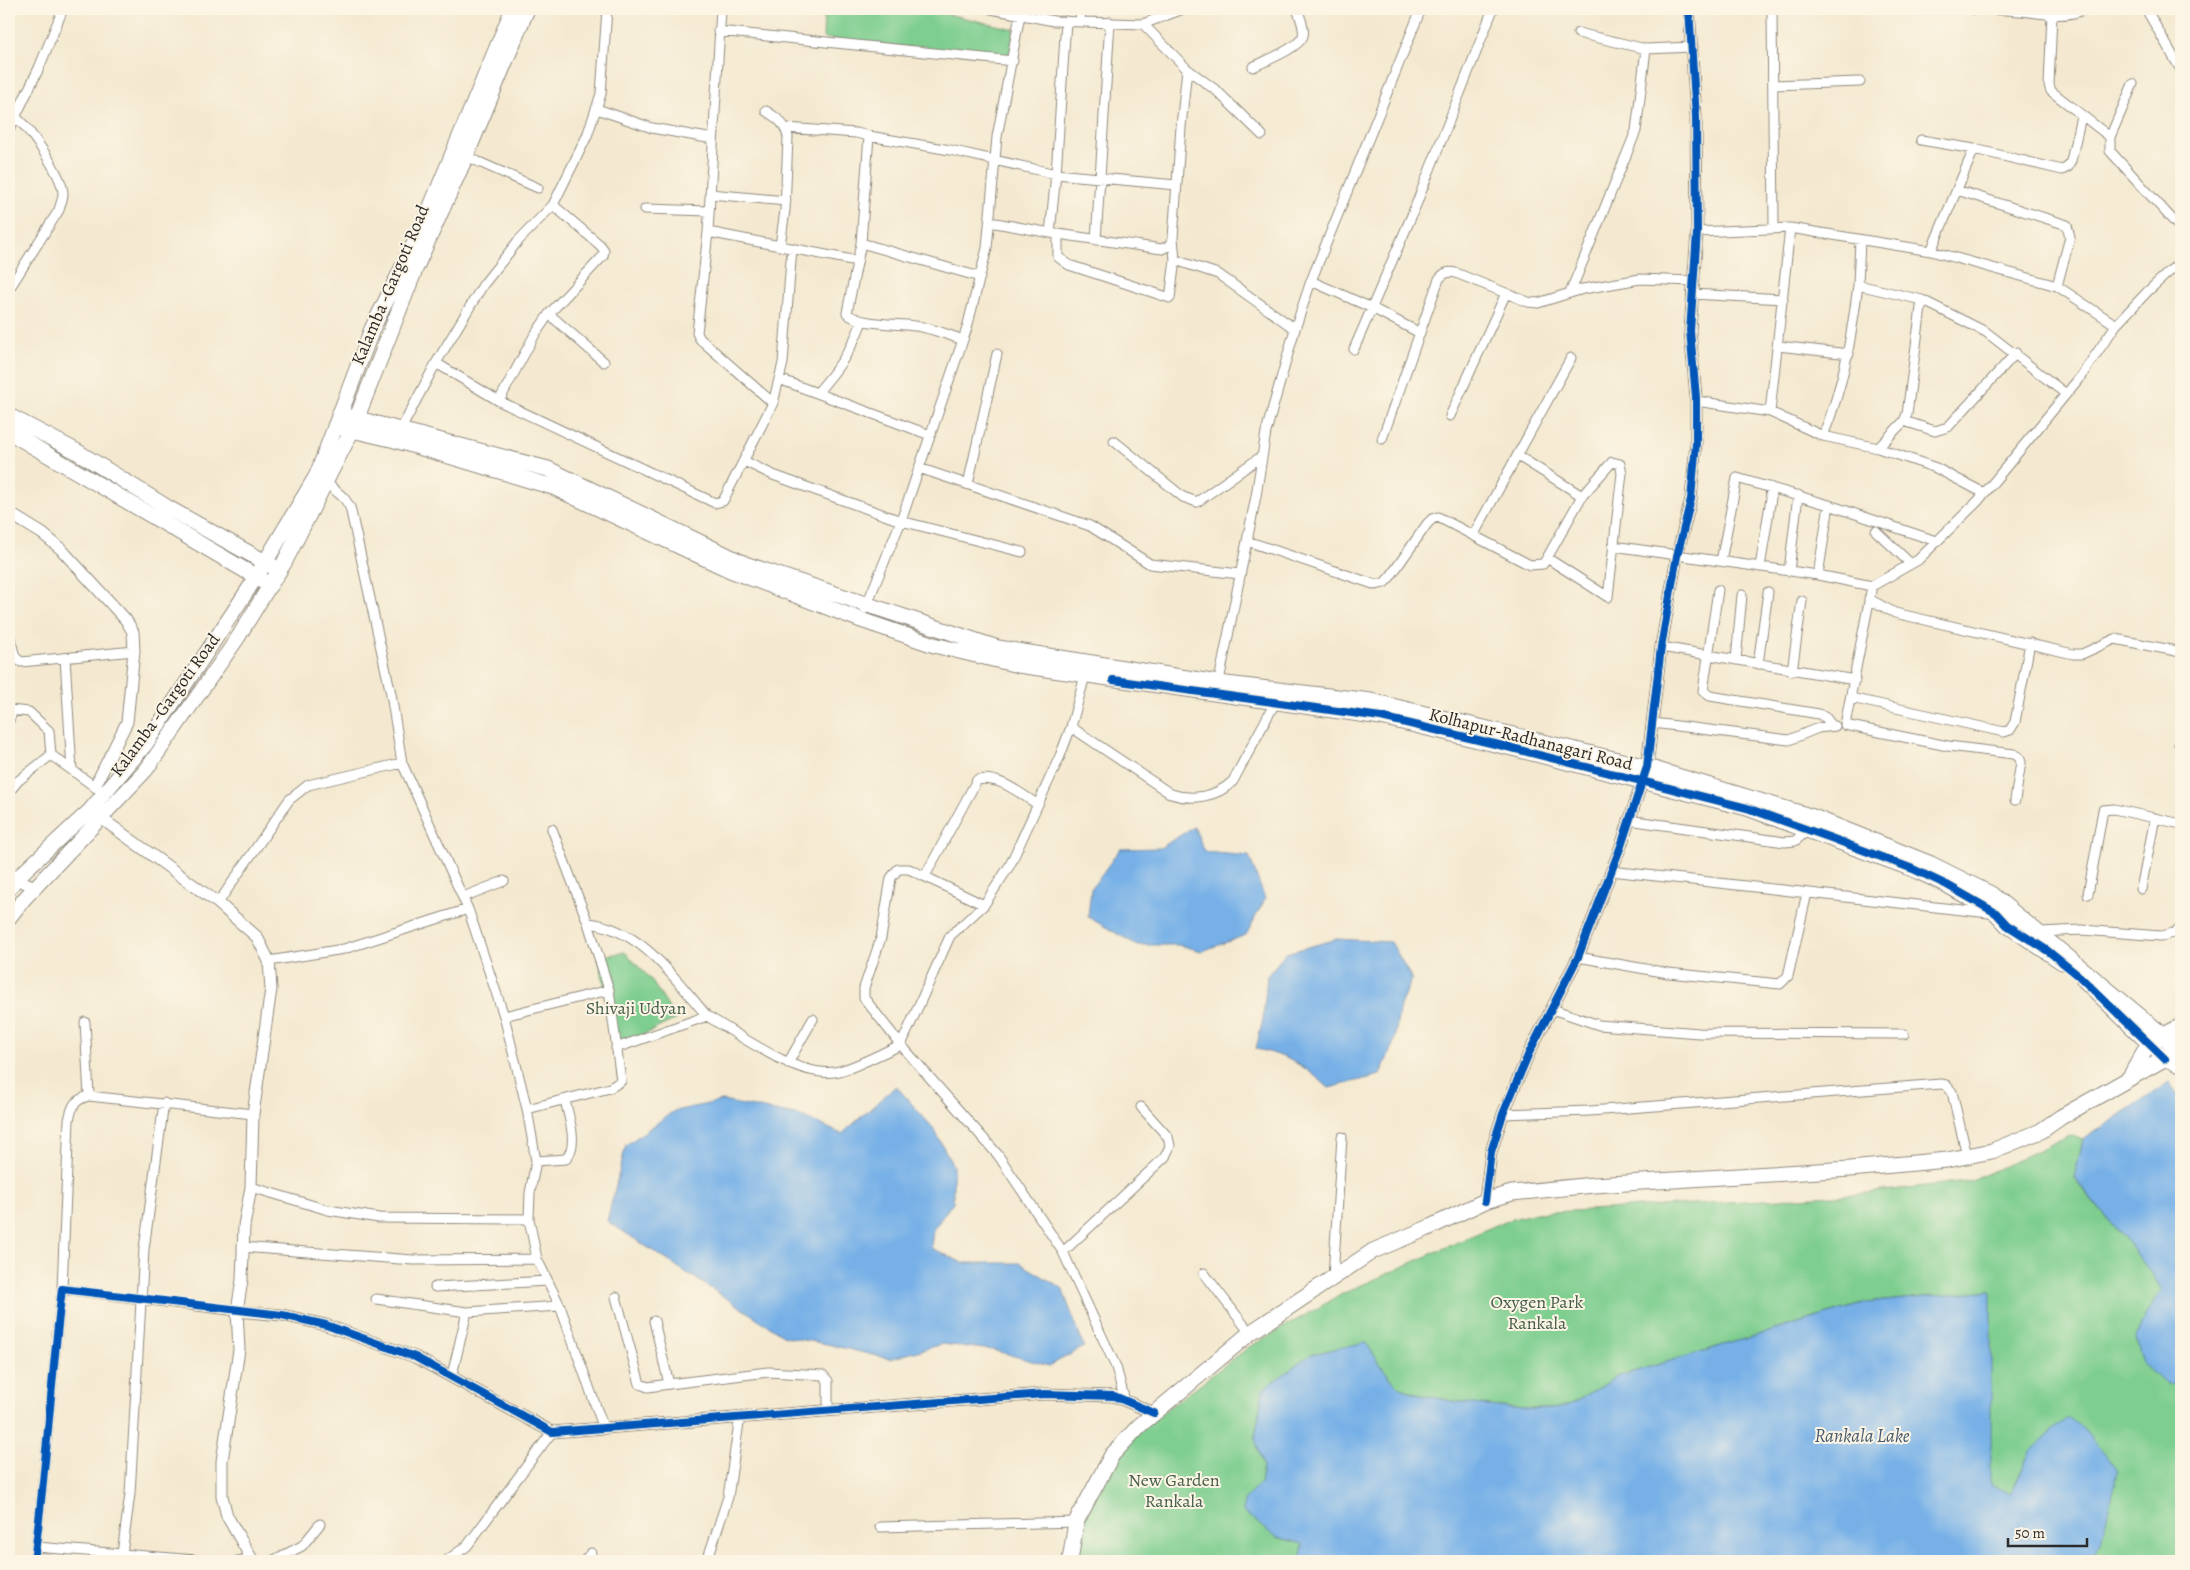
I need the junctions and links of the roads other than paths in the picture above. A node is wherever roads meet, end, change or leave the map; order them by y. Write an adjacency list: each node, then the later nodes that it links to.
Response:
1 (63, 9): 38 (street)
2 (513, 9): 47 (main road)
3 (527, 9): 47 (main road, Kalamba -Gargoti Road)
4 (607, 9): 35 (street)
5 (721, 9): 24 (street)
6 (990, 9): 17 (street)
7 (1081, 9): 21 (street)
8 (1181, 9): 23 (street)
9 (1297, 9): 29 (street)
10 (1421, 9): 77 (street)
11 (1493, 9): 87 (street)
12 (1689, 9): 26 (street)
13 (1772, 9): 34 (street)
14 (1973, 9): 19 (street)
15 (2086, 9): 19 (street)
16 (2146, 9): 31 (street)
17 (1008, 11): 18 (street)
18 (1020, 15): 20 (street); 28 (street)
19 (2052, 15): 37 (street)
20 (1066, 21): 21 (street); 49 (street)
21 (1080, 22): 22 (street)
22 (1110, 22): 23 (street); 50 (street)
23 (1143, 24): 30 (street)
24 (718, 31): 28 (street); 44 (street)
25 (1578, 33): 27 (street)
26 (1693, 47): 27 (street); 64 (street)
27 (1646, 49): 83 (street)
28 (1013, 61): 48 (street)
29 (1253, 67)
30 (1187, 69): 41 (street); 51 (street)
31 (2181, 70)
32 (1860, 82): 34 (street)
33 (2133, 84): 43 (street)
34 (1773, 85): 60 (street)
35 (596, 109): 44 (street); 56 (street)
36 (766, 111): 39 (street)
37 (2081, 116): 43 (street); 46 (street)
38 (16, 117): 40 (street); 81 (street)
39 (786, 128): 42 (street); 55 (street)
40 (9, 130)
41 (1262, 135)
42 (869, 136): 48 (street); 69 (street)
43 (2110, 136): 62 (street)
44 (713, 139): 54 (street)
45 (1920, 140): 46 (street)
46 (1974, 149): 53 (street)
47 (460, 153): 52 (street); 111 (main road); 113 (main road, Kalamba -Gargoti Road)
48 (994, 159): 49 (street); 59 (street)
49 (1056, 174): 50 (street); 65 (street)
50 (1101, 178): 51 (street); 67 (street)
51 (1176, 184): 66 (street)
52 (538, 188)
53 (1956, 190): 72 (street); 80 (street)
54 (710, 194): 55 (street); 58 (street)
55 (786, 201): 70 (street)
56 (553, 205): 88 (street); 101 (street)
57 (645, 209): 58 (street)
58 (709, 211): 63 (street)
59 (990, 222): 65 (street); 76 (street)
60 (1774, 227): 61 (street); 64 (street)
61 (1790, 228): 68 (street); 85 (street)
62 (2181, 230)
63 (708, 232): 70 (street); 107 (street)
64 (1697, 232): 78 (street)
65 (1054, 234): 67 (street); 74 (street)
66 (1173, 238): 67 (street); 74 (street)
67 (1096, 240)
68 (1860, 240): 72 (street); 79 (street)
69 (861, 243): 73 (street); 76 (street)
70 (780, 246): 71 (street)
71 (792, 248): 73 (street); 102 (street)
72 (1931, 251): 80 (street)
73 (857, 260): 89 (street)
74 (1175, 260): 91 (street)
75 (2181, 261): 90 (street)
76 (980, 277): 93 (street)
77 (1311, 281): 87 (street); 91 (street)
78 (1693, 281): 83 (street); 84 (street)
79 (1858, 285): 86 (street); 98 (street)
80 (2057, 286): 90 (street)
81 (9, 289)
82 (1506, 293): 83 (street); 92 (street); 110 (street)
83 (1570, 293)
84 (1692, 294): 85 (street); 106 (street)
85 (1783, 299): 94 (street)
86 (1922, 300): 96 (street); 112 (street)
87 (1372, 308): 92 (street); 95 (street)
88 (549, 314): 100 (street); 105 (street)
89 (862, 321): 93 (street); 103 (street)
90 (2116, 325): 104 (street)
91 (1295, 329): 121 (street)
92 (1420, 333): 118 (street)
93 (963, 340): 116 (street)
94 (1778, 346): 98 (street); 108 (street)
95 (1354, 349)
96 (2016, 353): 104 (street); 112 (street)
97 (997, 354): 126 (street)
98 (1849, 354): 117 (street)
99 (1572, 358): 122 (street)
100 (604, 362)
101 (436, 364): 105 (street); 115 (street)
102 (779, 379): 103 (street); 107 (street)
103 (817, 393): 116 (street)
104 (2066, 394): 129 (street)
105 (499, 401): 123 (street)
106 (1696, 401): 108 (street); 142 (street)
107 (773, 403): 123 (street)
108 (1770, 412): 117 (street)
109 (9, 416): 146 (main road)
110 (1450, 416)
111 (337, 420): 113 (main road); 125 (main road)
112 (1904, 421): 120 (street)
113 (355, 424): 115 (main road); 125 (main road, Kalamba -Gargoti Road)
114 (9, 432): 151 (main road)
115 (398, 435): 159 (main road)
116 (930, 436): 124 (street)
117 (1823, 436): 120 (street)
118 (1382, 439)
119 (1114, 441): 121 (street)
120 (1878, 448): 129 (street)
121 (1262, 456): 138 (street)
122 (1518, 456): 131 (street); 137 (street)
123 (744, 461): 135 (street)
124 (919, 468): 126 (street); 135 (street)
125 (322, 479): 146 (main road, Kalamba -Gargoti Road); 182 (street)
126 (968, 484): 149 (street)
127 (1770, 487): 128 (street); 132 (street); 144 (street)
128 (1785, 492): 130 (street); 132 (street)
129 (1984, 493): 139 (street)
130 (1798, 495): 133 (street); 148 (street)
131 (1582, 496): 140 (street); 143 (street)
132 (1771, 498): 147 (street)
133 (1829, 505): 139 (street); 150 (street)
134 (12, 517): 163 (street)
135 (901, 521): 141 (street); 159 (street)
136 (1876, 531): 145 (street)
137 (1474, 534): 138 (street); 143 (street)
138 (1247, 541): 149 (street)
139 (1936, 541): 145 (street)
140 (1613, 546): 142 (street); 143 (street)
141 (1022, 552)
142 (1677, 556): 144 (street); 162 (street)
143 (1547, 558)
144 (1721, 561): 147 (street)
145 (1911, 564): 153 (street)
146 (273, 567): 151 (main road, Kalamba -Gargoti Road); 152 (main road, Kalamba -Gargoti Road)
147 (1760, 567): 148 (street)
148 (1789, 571): 150 (street)
149 (1240, 574): 172 (street)
150 (1818, 575): 153 (street)
151 (257, 576): 152 (main road); 186 (main road, Kalamba -Gargoti Road)
152 (270, 585): 190 (main road, Kalamba -Gargoti Road)
153 (1872, 586): 157 (street)
154 (1718, 590): 165 (street)
155 (1768, 592): 168 (street)
156 (1742, 595): 167 (street)
157 (1869, 600): 161 (street); 171 (street)
158 (1802, 601): 170 (street)
159 (864, 613): 169 (main road)
160 (9, 634): 166 (street)
161 (2030, 643): 164 (street); 173 (street)
162 (1661, 647): 165 (street); 177 (street)
163 (134, 651): 166 (street); 186 (street)
164 (2181, 652)
165 (1709, 656): 167 (street); 179 (street)
166 (66, 658): 184 (street)
167 (1736, 660): 168 (street)
168 (1758, 664): 170 (street)
169 (1087, 669): 172 (main road); 172 (main road, Kolhapur-Radhanagari Road); 180 (street)
170 (1792, 671): 171 (street)
171 (1855, 680): 173 (street)
172 (1217, 688): 174 (main road, Kolhapur-Radhanagari Road); 183 (main road)
173 (1851, 698): 178 (street)
174 (1276, 701): 180 (street); 185 (main road, Kolhapur-Radhanagari Road)
175 (11, 711): 176 (street); 181 (street)
176 (9, 720)
177 (1653, 722): 179 (street); 183 (street)
178 (1845, 725): 179 (street); 188 (street)
179 (1832, 726)
180 (1071, 727): 189 (street)
181 (51, 755): 184 (street); 187 (street)
182 (402, 763): 204 (street); 205 (street)
183 (1647, 767): 185 (street); 212 (main road)
184 (72, 770): 186 (street)
185 (1643, 782): 192 (street); 195 (main road, Kolhapur-Radhanagari Road)
186 (99, 790): 190 (main road, Kalamba -Gargoti Road)
187 (9, 792)
188 (2016, 800)
189 (1037, 804): 197 (street); 206 (street)
190 (96, 814): 199 (main road, Kalamba -Gargoti Road); 200 (main road, Kalamba -Gargoti Road); 205 (street)
191 (2155, 818): 193 (street); 201 (street); 203 (street)
192 (1628, 820): 195 (street); 196 (street)
193 (2181, 824)
194 (552, 829): 210 (street)
195 (1808, 830): 208 (main road, Kolhapur-Radhanagari Road)
196 (1611, 871): 202 (street); 213 (street)
197 (925, 876): 206 (street); 225 (street)
198 (504, 880): 204 (street)
199 (12, 881): 200 (street)
200 (35, 887): 209 (main road, Kalamba -Gargoti Road)
201 (2141, 889)
202 (1807, 893): 208 (street); 213 (street)
203 (2088, 894)
204 (463, 897): 207 (street)
205 (218, 903): 214 (street)
206 (984, 905): 225 (street)
207 (468, 909): 214 (street); 217 (street)
208 (1996, 913): 224 (main road, Kolhapur-Radhanagari Road)
209 (9, 918)
210 (588, 923): 215 (street); 218 (street)
211 (2181, 927): 212 (street)
212 (2040, 932): 223 (main road)
213 (1578, 957): 216 (street)
214 (269, 961): 237 (street)
215 (608, 990): 217 (street); 226 (street)
216 (1552, 1009): 222 (street); 238 (street)
217 (504, 1016): 236 (street)
218 (707, 1016): 226 (street); 229 (street)
219 (813, 1020): 229 (street)
220 (85, 1022): 232 (street)
221 (2181, 1026): 223 (main road)
222 (1904, 1034)
223 (2163, 1034): 224 (main road); 227 (main road)
224 (2149, 1043): 228 (main road, Kolhapur-Radhanagari Road); 231 (main road)
225 (901, 1045): 229 (street); 246 (street)
226 (616, 1048): 233 (street)
227 (2180, 1052): 228 (main road)
228 (2165, 1059): 230 (main road); 231 (main road)
229 (788, 1063)
230 (2181, 1066)
231 (2130, 1078): 240 (main road)
232 (90, 1096): 234 (street); 252 (street)
233 (565, 1100): 236 (street); 241 (street)
234 (164, 1103): 237 (street); 254 (street)
235 (1141, 1107): 246 (street)
236 (527, 1109): 241 (street)
237 (254, 1114): 242 (street)
238 (1503, 1114): 240 (street); 243 (street)
239 (1342, 1137): 249 (street)
240 (1967, 1156): 243 (main road)
241 (536, 1161): 244 (street)
242 (251, 1187): 244 (street); 245 (street)
243 (1485, 1201): 249 (main road)
244 (529, 1219): 247 (street)
245 (242, 1247): 247 (street); 257 (street)
246 (1063, 1252): 263 (street)
247 (536, 1258): 250 (street)
248 (1204, 1273): 260 (street)
249 (1333, 1276): 260 (main road)
250 (548, 1281): 251 (street); 256 (street)
251 (435, 1288)
252 (62, 1289): 254 (street); 272 (street)
253 (616, 1297): 262 (street)
254 (140, 1299): 257 (street); 274 (street)
255 (376, 1299): 258 (street)
256 (560, 1306): 258 (street); 267 (street)
257 (237, 1311): 261 (street); 275 (street)
258 (467, 1312): 261 (street)
259 (654, 1322): 262 (street)
260 (1250, 1333): 265 (main road)
261 (452, 1375): 268 (street)
262 (669, 1384): 264 (street)
263 (1125, 1401): 264 (street); 265 (street)
264 (828, 1409): 266 (street)
265 (1154, 1413): 269 (main road)
266 (740, 1416): 267 (street); 282 (street)
267 (604, 1429): 268 (street)
268 (552, 1432): 280 (street)
269 (1076, 1522): 271 (street); 283 (main road)
270 (320, 1524): 279 (street)
271 (880, 1527)
272 (36, 1547): 274 (street); 276 (street)
273 (591, 1553): 281 (street)
274 (122, 1554): 277 (street)
275 (253, 1560): 278 (street)
276 (34, 1561)
277 (208, 1561)
278 (237, 1561)
279 (272, 1561)
280 (446, 1561)
281 (584, 1561)
282 (707, 1561)
283 (1070, 1561)

